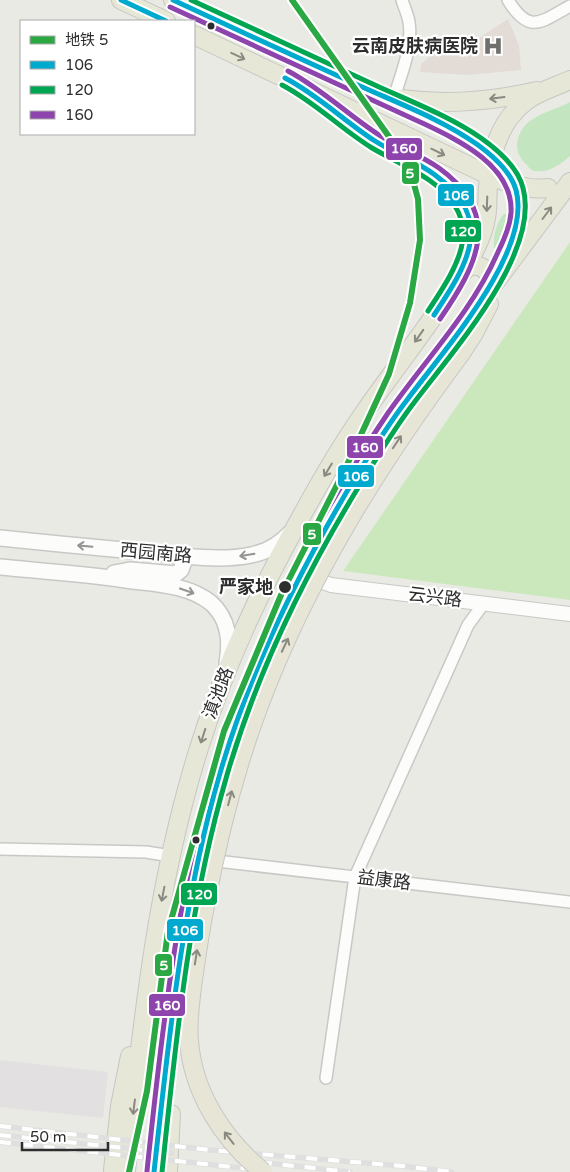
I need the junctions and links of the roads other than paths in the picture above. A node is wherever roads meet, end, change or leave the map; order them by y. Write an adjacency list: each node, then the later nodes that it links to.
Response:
1 (121, 0): 6 (main road)
2 (173, 0): 10 (main road)
3 (402, 0): 11 (street)
4 (508, 0): 5 (street)
5 (570, 6)
6 (164, 20)
7 (195, 35): 9 (main road, one-way to 9)
8 (566, 82): 11 (main road, one-way to 11); 12 (main road, 滇池路)
9 (300, 85): 14 (main road, one-way to 14); 22 (main road)
10 (376, 94): 11 (main road); 13 (main road)
11 (394, 98)
12 (505, 124): 13 (main road, 滇池路); 18 (main road)
13 (492, 157): 14 (main road, 滇池路); 17 (main road)
14 (489, 176): 17 (main road); 20 (main road, 滇池路, one-way to 20)
15 (570, 178): 18 (main road)
16 (570, 182): 19 (main road, one-way to 16)
17 (513, 184): 18 (main road); 19 (main road)
18 (548, 188)
19 (516, 245): 21 (main road); 23 (main road)
20 (462, 273): 21 (main road); 22 (main road, 滇池路)
21 (495, 279): 23 (main road); 28 (main road, 滇池路)
22 (447, 296): 24 (main road, 滇池路, one-way to 24)
23 (461, 353): 43 (highway, one-way to 23, bridge)
24 (299, 520): 26 (main road, 西园南路, one-way to 26); 32 (main road, 滇池路)
25 (0, 538): 26 (main road, 西园南路, one-way to 25)
26 (177, 555): 29 (main road)
27 (0, 567): 29 (main road, 西园南路)
28 (302, 574): 30 (street, 云兴路); 35 (main road, 滇池路)
29 (96, 576): 32 (main road, 西园南路, one-way to 32)
30 (484, 603): 31 (street, 云兴路); 36 (street)
31 (570, 614)
32 (219, 690): 34 (main road, 滇池路, one-way to 34)
33 (0, 849): 34 (street)
34 (171, 856): 40 (main road, 滇池路, one-way to 40)
35 (198, 858): 36 (street, 益康路); 38 (main road, 滇池路)
36 (355, 877): 37 (street, 益康路); 39 (street)
37 (570, 902)
38 (177, 979): 41 (main road, 滇池路); 42 (main road)
39 (326, 1078)
40 (120, 1171)
41 (154, 1172)
42 (168, 1172)
43 (263, 1172)

